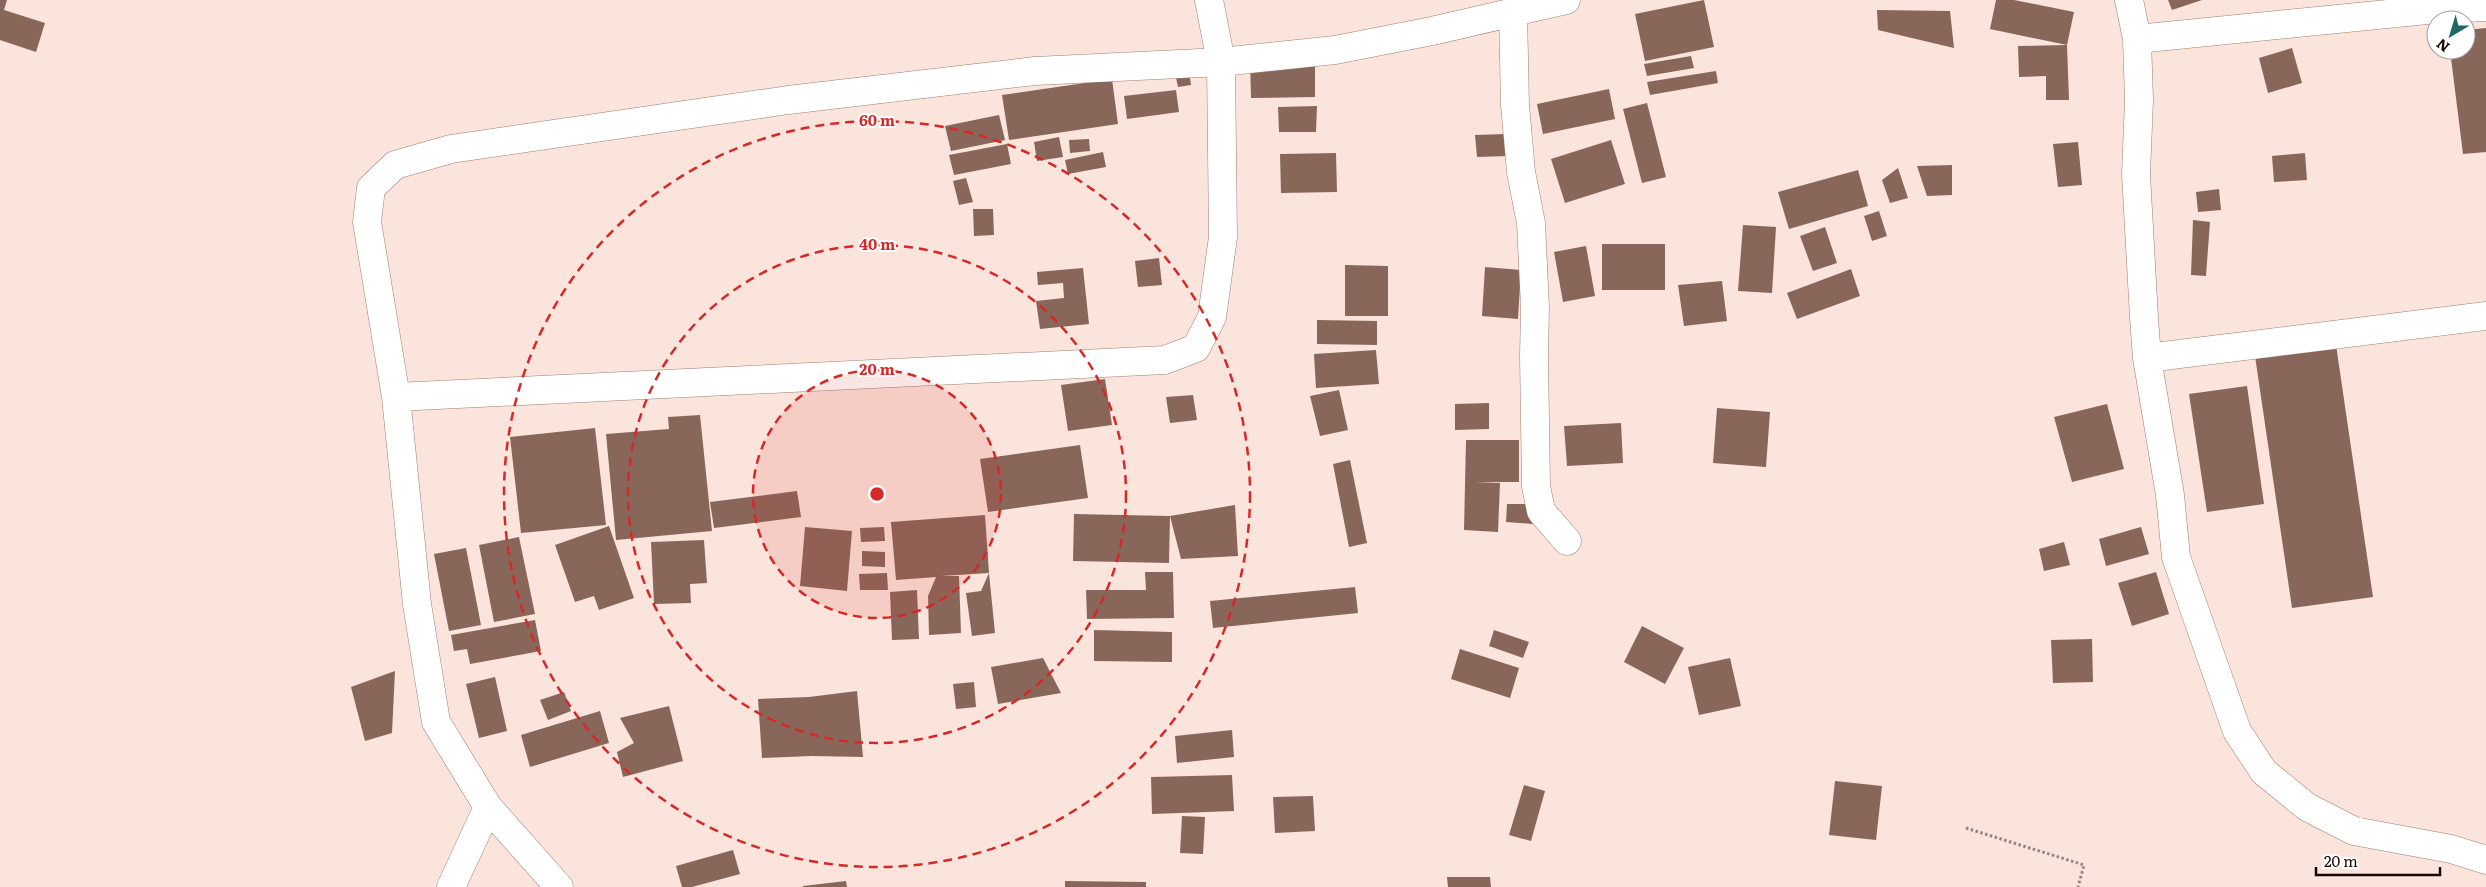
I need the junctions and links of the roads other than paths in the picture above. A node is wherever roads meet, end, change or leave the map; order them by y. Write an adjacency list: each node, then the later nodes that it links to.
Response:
1 (1209, 0): 7 (street)
2 (1566, 0): 5 (street)
3 (2129, 0): 6 (street)
4 (2486, 7): 6 (street)
5 (1513, 12): 7 (street); 11 (street)
6 (2137, 39): 9 (street)
7 (1221, 62): 10 (street); 10 (street)
8 (2486, 316): 9 (street)
9 (2147, 358): 13 (street)
10 (396, 396): 12 (street)
11 (1567, 541)
12 (488, 807): 14 (street); 15 (street)
13 (2486, 860)
14 (451, 887)
15 (559, 887)

